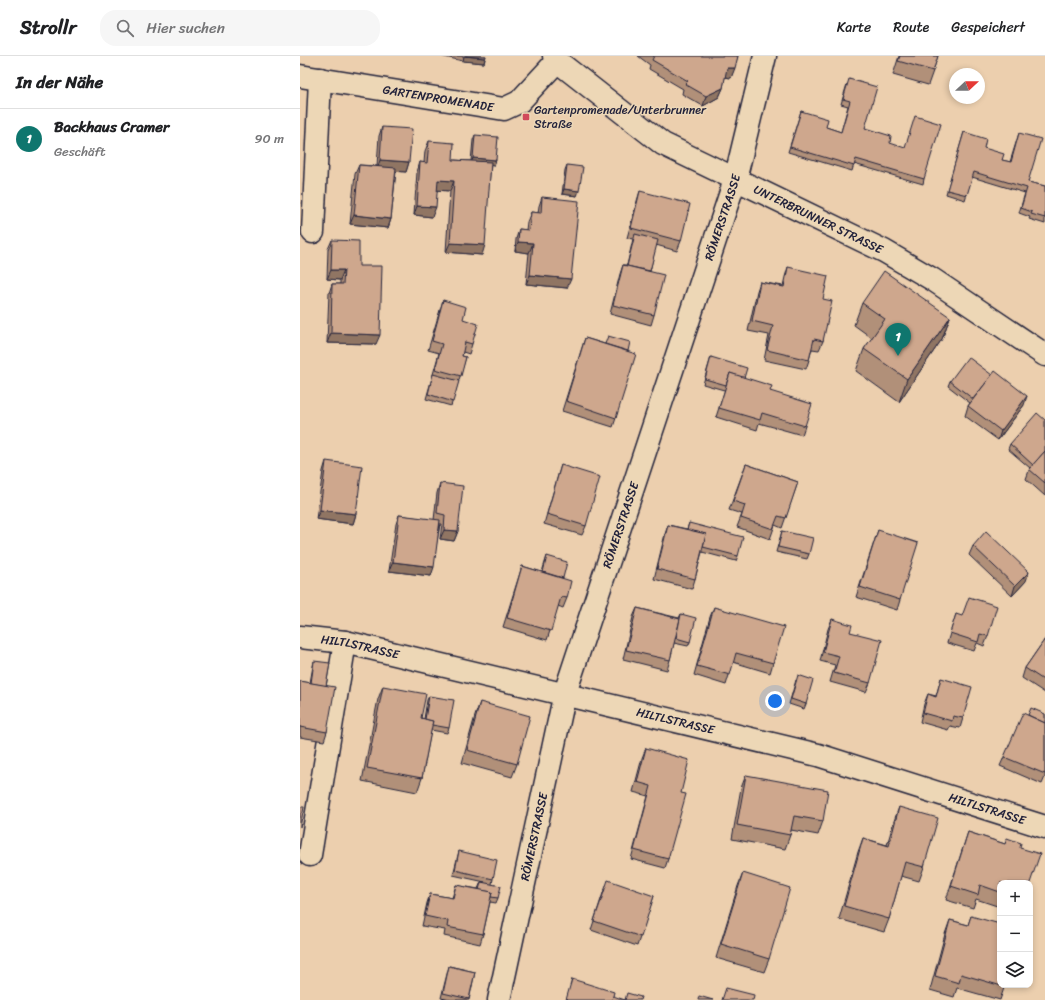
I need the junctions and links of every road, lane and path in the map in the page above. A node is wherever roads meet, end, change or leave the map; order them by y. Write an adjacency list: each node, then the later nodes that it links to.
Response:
1 (765, 56): 4 (street, RÖMERSTRASSE)
2 (556, 58): 3 (street, GARTENPROMENADE); 4 (street, UNTERBRUNNER STRASSE)
3 (310, 77): 5 (street)
4 (735, 180): 6 (street, UNTERBRUNNER STRASSE); 9 (street, RÖMERSTRASSE)
5 (313, 232)
6 (1045, 355)
7 (300, 637): 8 (street, HILTLSTRASSE)
8 (346, 642): 9 (street, HILTLSTRASSE); 11 (street)
9 (564, 693): 10 (street, HILTLSTRASSE); 12 (street, RÖMERSTRASSE)
10 (1045, 827)
11 (310, 855)
12 (499, 1000)

